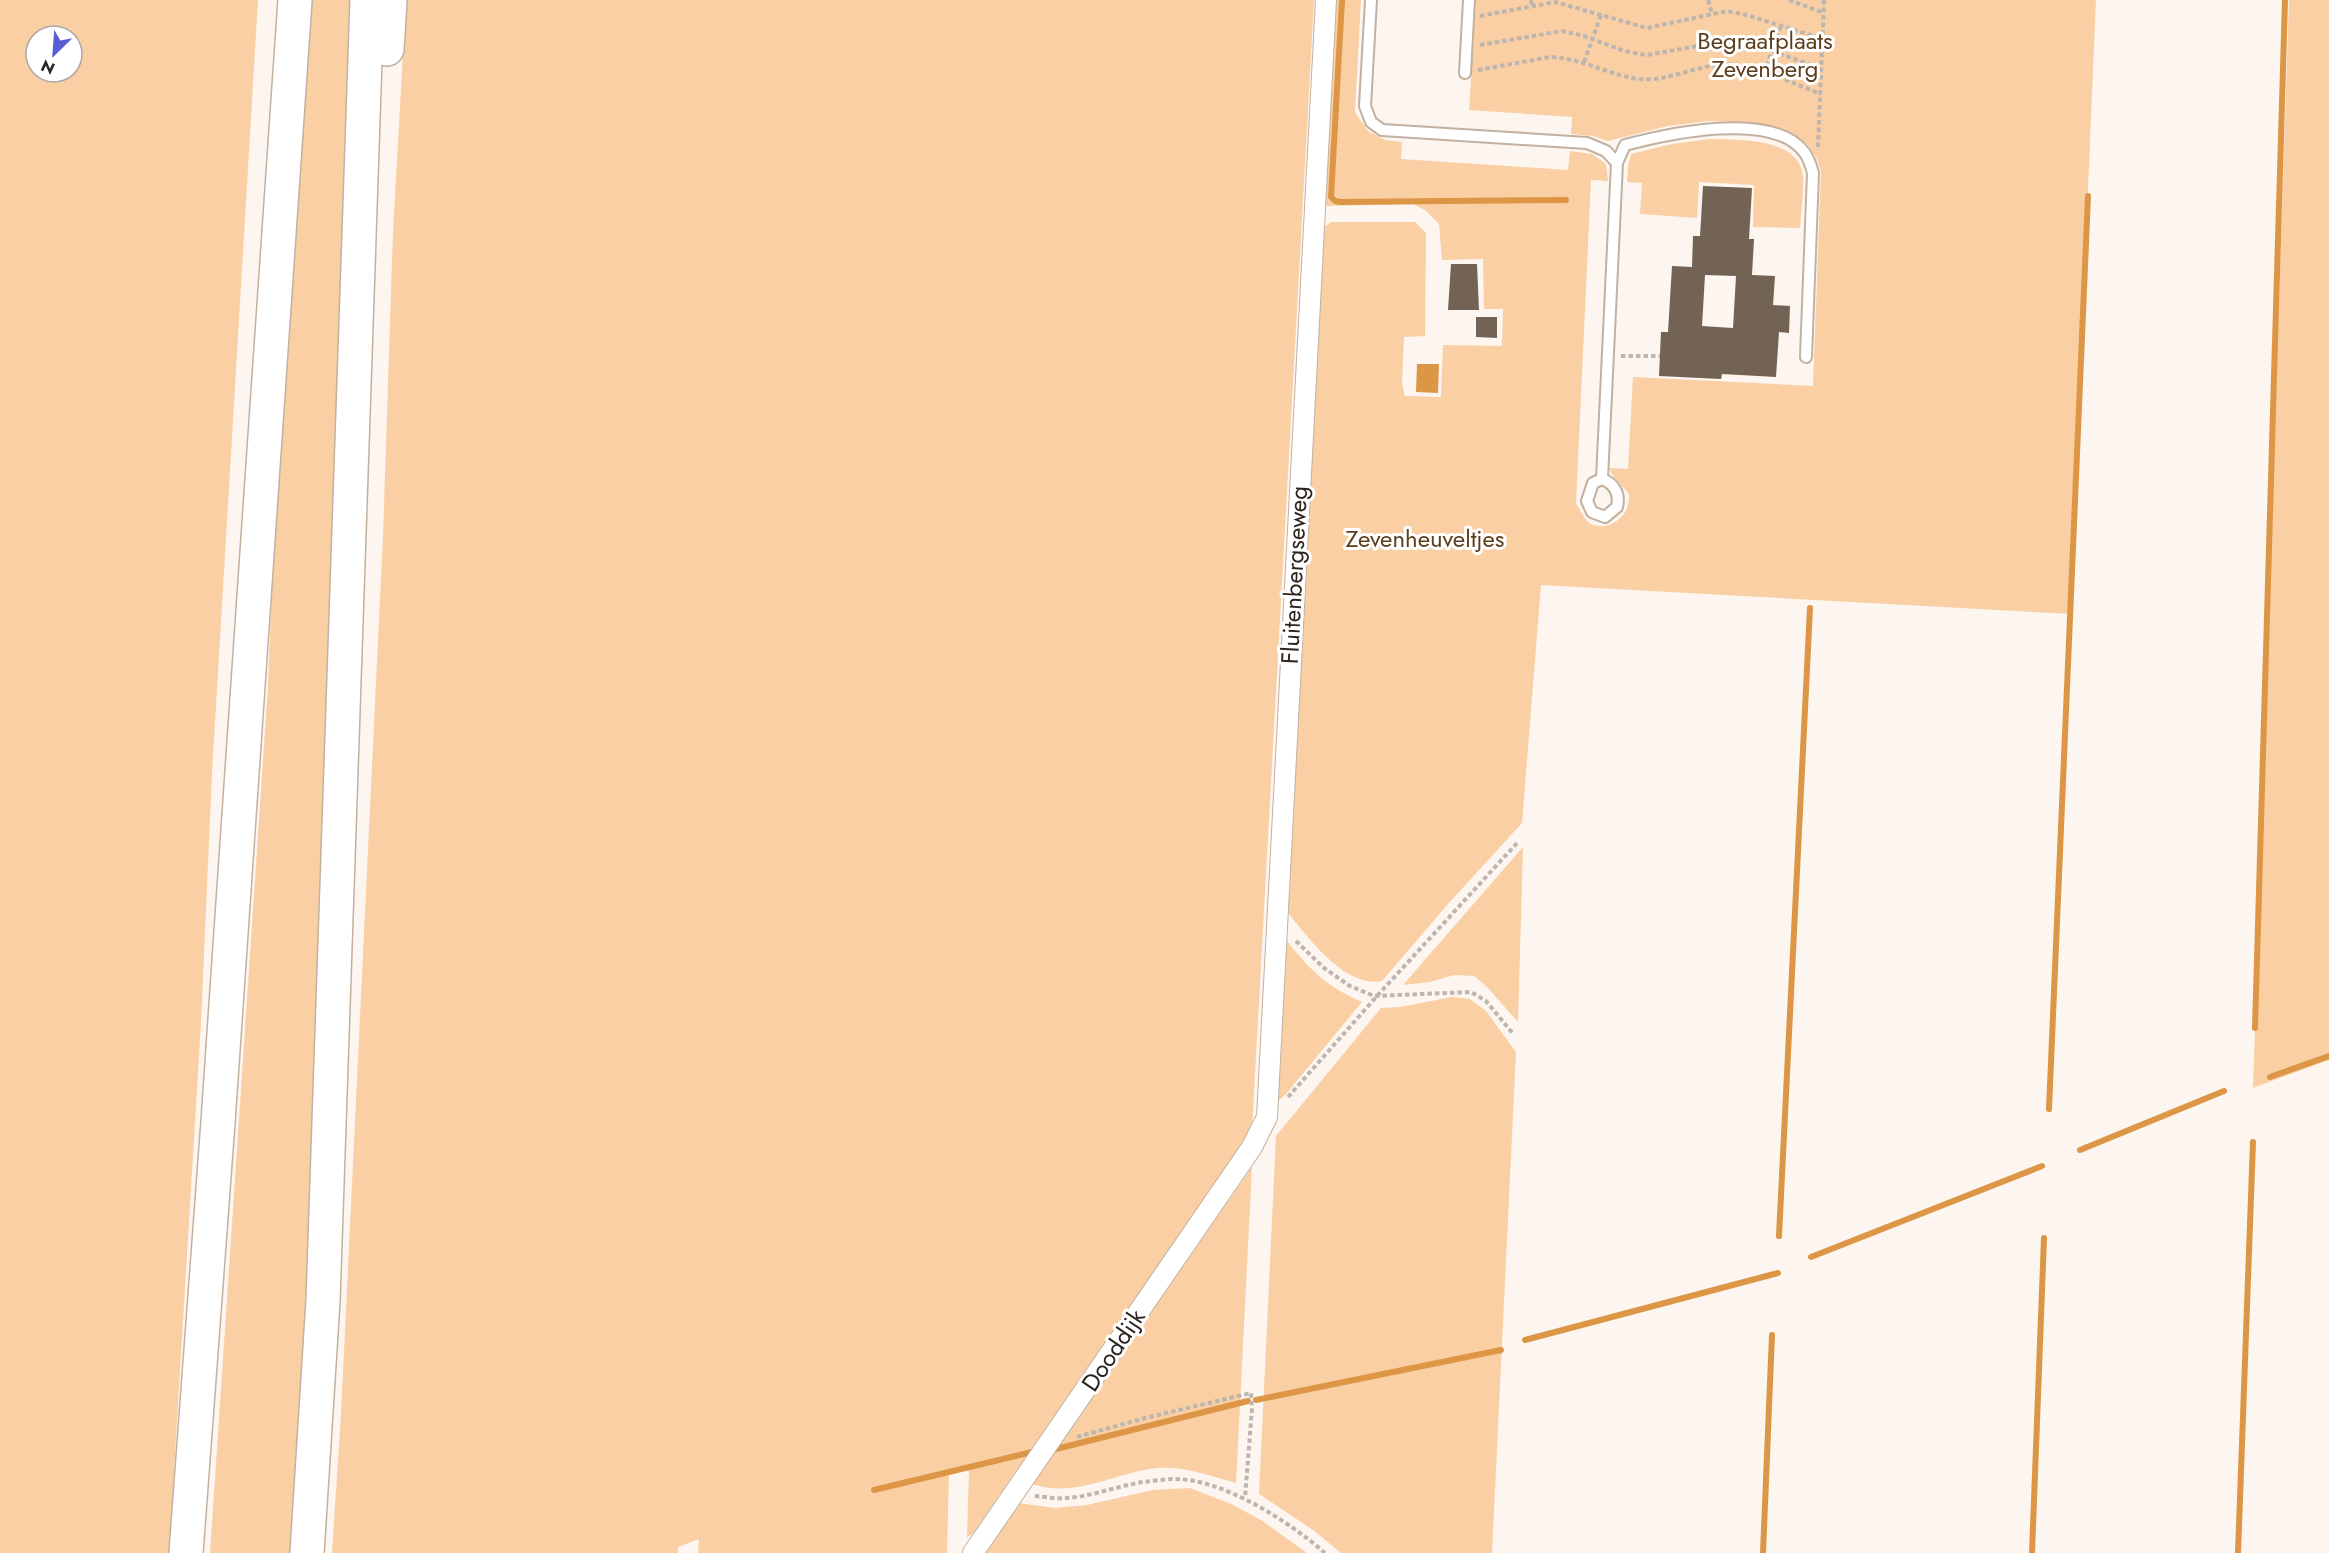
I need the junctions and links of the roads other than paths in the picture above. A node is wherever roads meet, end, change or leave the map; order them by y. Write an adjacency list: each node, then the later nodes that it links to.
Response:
1 (274, 0): 9 (highway)
2 (294, 0): 9 (highway)
3 (367, 0): 11 (highway)
4 (390, 0): 11 (highway)
5 (1326, 0): 14 (street, Fluitenbergseweg)
6 (1371, 0): 10 (lane)
7 (1469, 0): 8 (lane)
8 (1465, 73)
9 (287, 102): 15 (highway)
10 (1617, 163): 12 (lane); 13 (lane)
11 (360, 207): 16 (highway)
12 (1806, 357)
13 (1602, 479)
14 (1252, 1147): 17 (street, Dooddijk)
15 (186, 1553)
16 (307, 1553)
17 (973, 1553)

